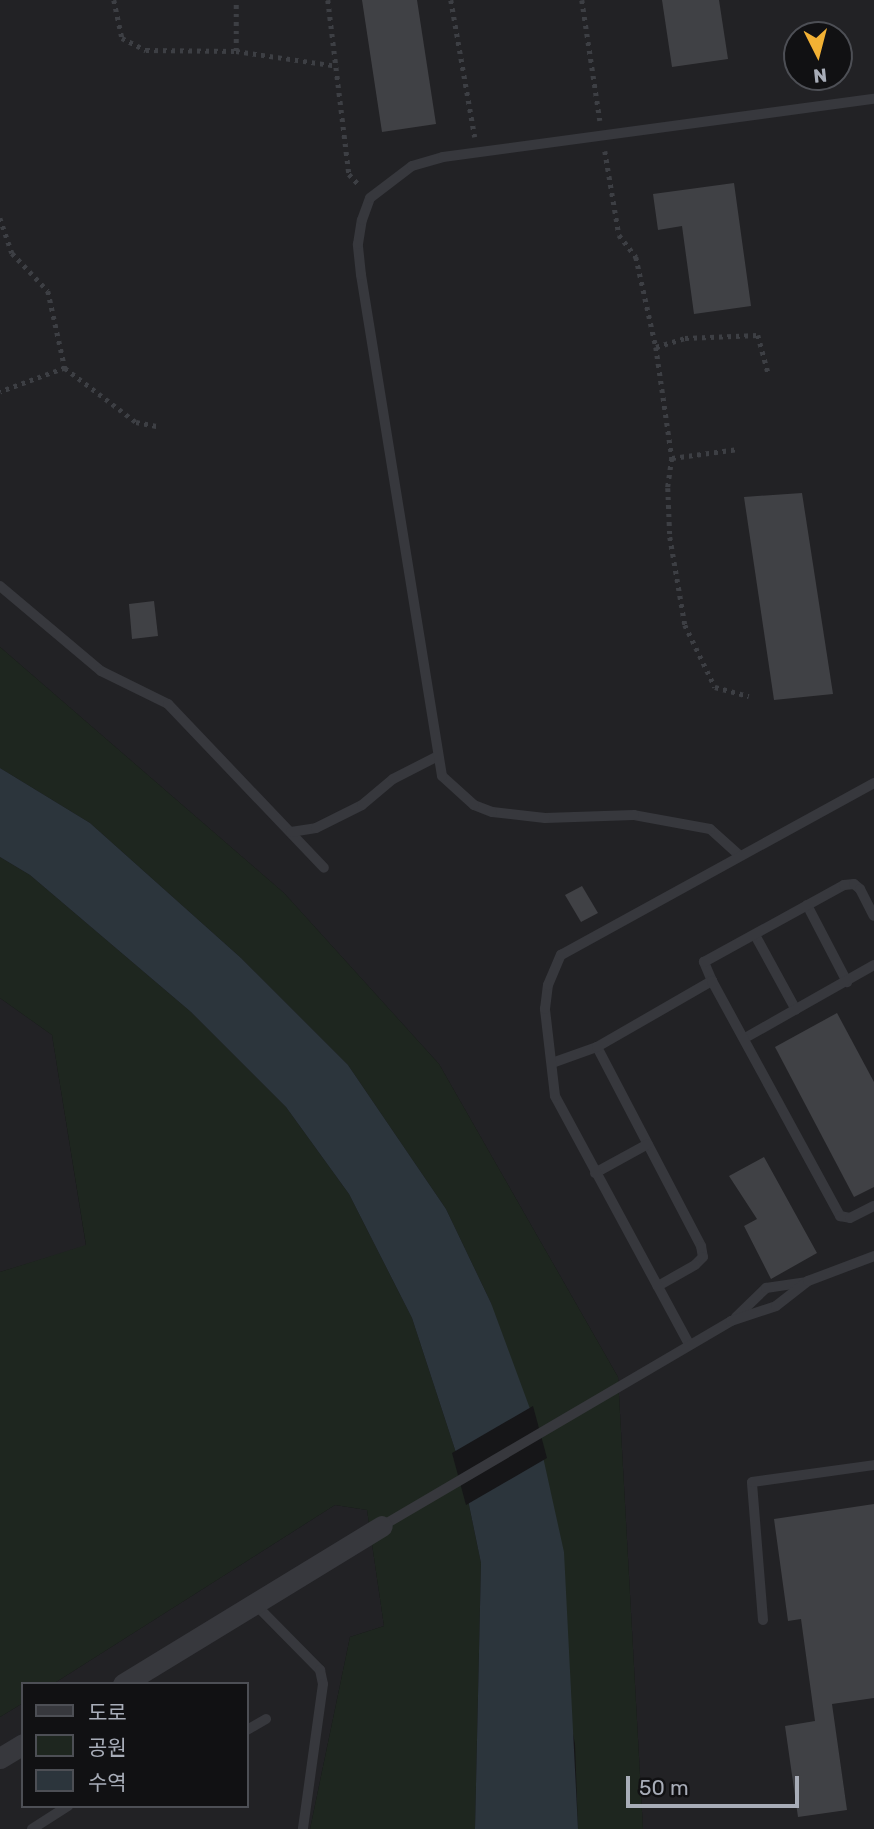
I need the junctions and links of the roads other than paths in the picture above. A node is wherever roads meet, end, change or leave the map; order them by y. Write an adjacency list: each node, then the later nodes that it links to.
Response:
1 (874, 99): 3 (lane)
2 (0, 586): 5 (lane)
3 (436, 757): 5 (lane); 6 (lane)
4 (874, 783): 6 (lane)
5 (291, 832): 7 (lane)
6 (738, 855): 17 (lane)
7 (324, 868)
8 (807, 905): 9 (lane); 10 (lane); 13 (lane)
9 (874, 916)
10 (755, 934): 12 (lane); 14 (lane)
11 (873, 968): 13 (lane)
12 (712, 981): 15 (lane); 16 (lane)
13 (847, 982): 14 (lane)
14 (796, 1010): 15 (lane)
15 (745, 1038): 20 (lane)
16 (597, 1047): 17 (lane); 18 (lane)
17 (552, 1063): 19 (lane)
18 (648, 1144): 19 (lane); 23 (lane)
19 (595, 1172): 23 (lane)
20 (874, 1206)
21 (874, 1256): 22 (lane)
22 (808, 1281): 24 (lane); 24 (lane)
23 (657, 1286): 25 (lane)
24 (731, 1321): 25 (lane)
25 (689, 1344): 27 (lane)
26 (874, 1465): 29 (lane)
27 (382, 1526): 28 (street)
28 (255, 1604): 30 (street); 37 (lane)
29 (763, 1620)
30 (126, 1682)
31 (266, 1719): 32 (lane)
32 (248, 1729)
33 (21, 1745): 34 (street)
34 (0, 1758)
35 (65, 1808): 36 (lane)
36 (32, 1829)
37 (303, 1829)

